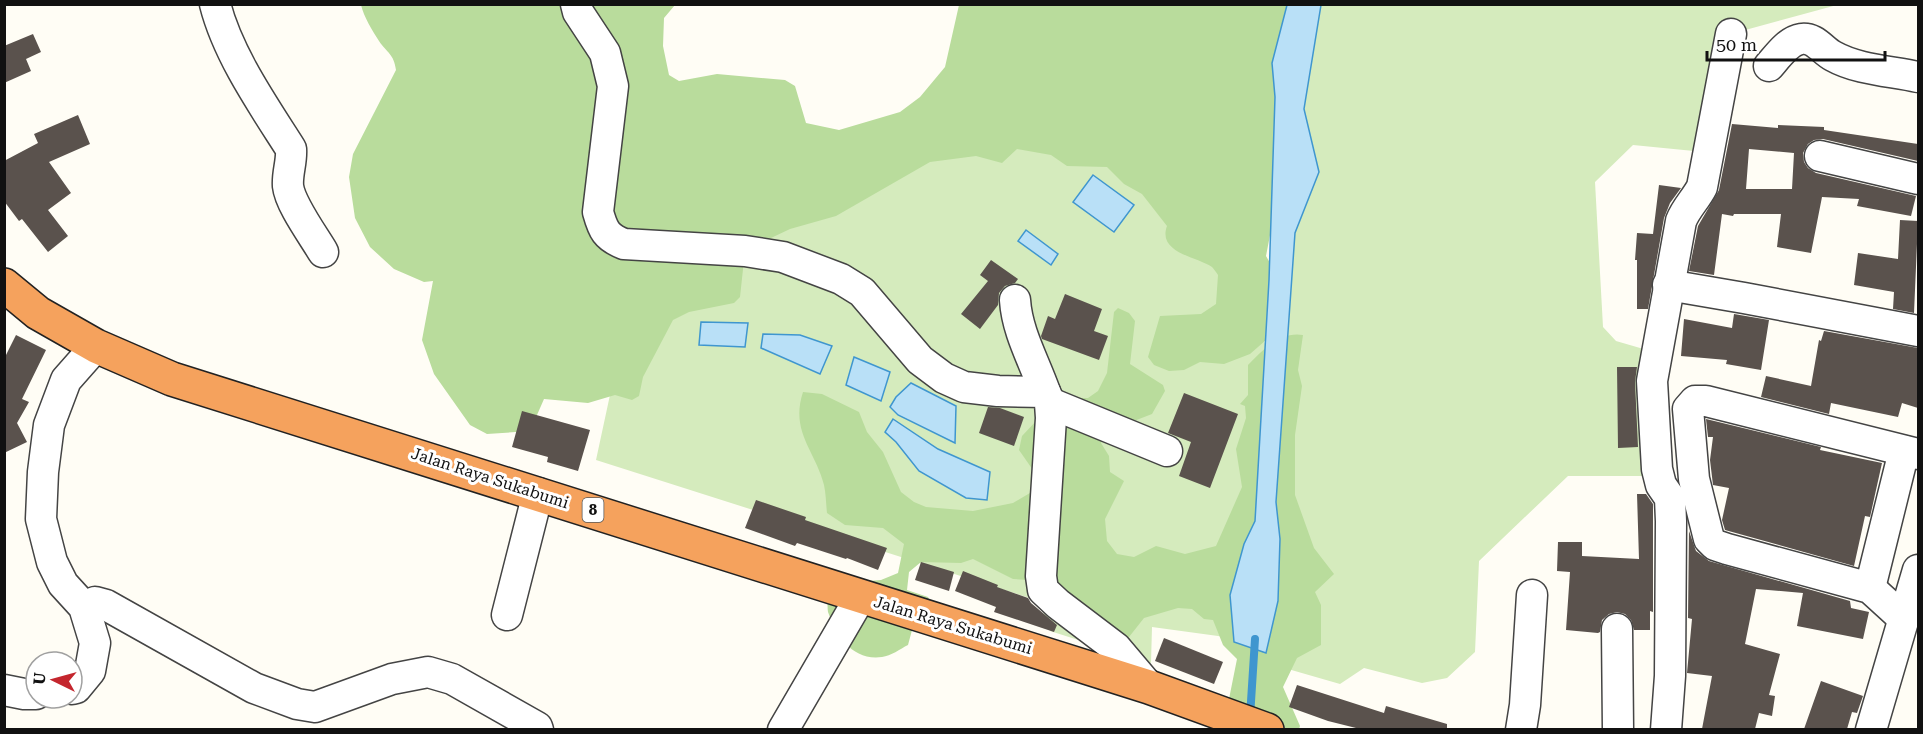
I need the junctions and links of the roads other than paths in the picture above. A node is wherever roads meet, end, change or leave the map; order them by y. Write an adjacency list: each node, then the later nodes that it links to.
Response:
1 (215, 4): 8 (street)
2 (576, 4): 14 (street)
3 (1731, 34): 10 (street)
4 (1769, 66): 5 (street)
5 (1918, 77)
6 (1820, 156): 7 (street)
7 (1918, 179)
8 (323, 252)
9 (4, 285): 13 (highway, Jalan Raya Sukabumi / 8)
10 (1668, 285): 12 (street); 35 (street)
11 (1015, 300): 14 (street)
12 (1918, 331)
13 (96, 346): 17 (highway, Jalan Raya Sukabumi / 8); 22 (street)
14 (1048, 398): 15 (street); 27 (street)
15 (1167, 451)
16 (1911, 452): 19 (street); 19 (street)
17 (538, 493): 21 (highway, Jalan Raya Sukabumi / 8); 23 (street)
18 (1918, 570): 24 (street)
19 (1870, 588): 24 (street)
20 (1532, 595): 33 (street)
21 (861, 596): 27 (highway, Jalan Raya Sukabumi / 8); 31 (street)
22 (84, 608): 26 (street); 30 (street)
23 (507, 615)
24 (1904, 619): 36 (street)
25 (1617, 629): 34 (street)
26 (84, 678)
27 (1149, 687): 32 (highway, Jalan Raya Sukabumi / 8)
28 (4, 690): 29 (street)
29 (24, 694)
30 (538, 729)
31 (783, 729)
32 (1267, 729)
33 (1521, 729)
34 (1618, 729)
35 (1666, 729)
36 (1872, 729)

